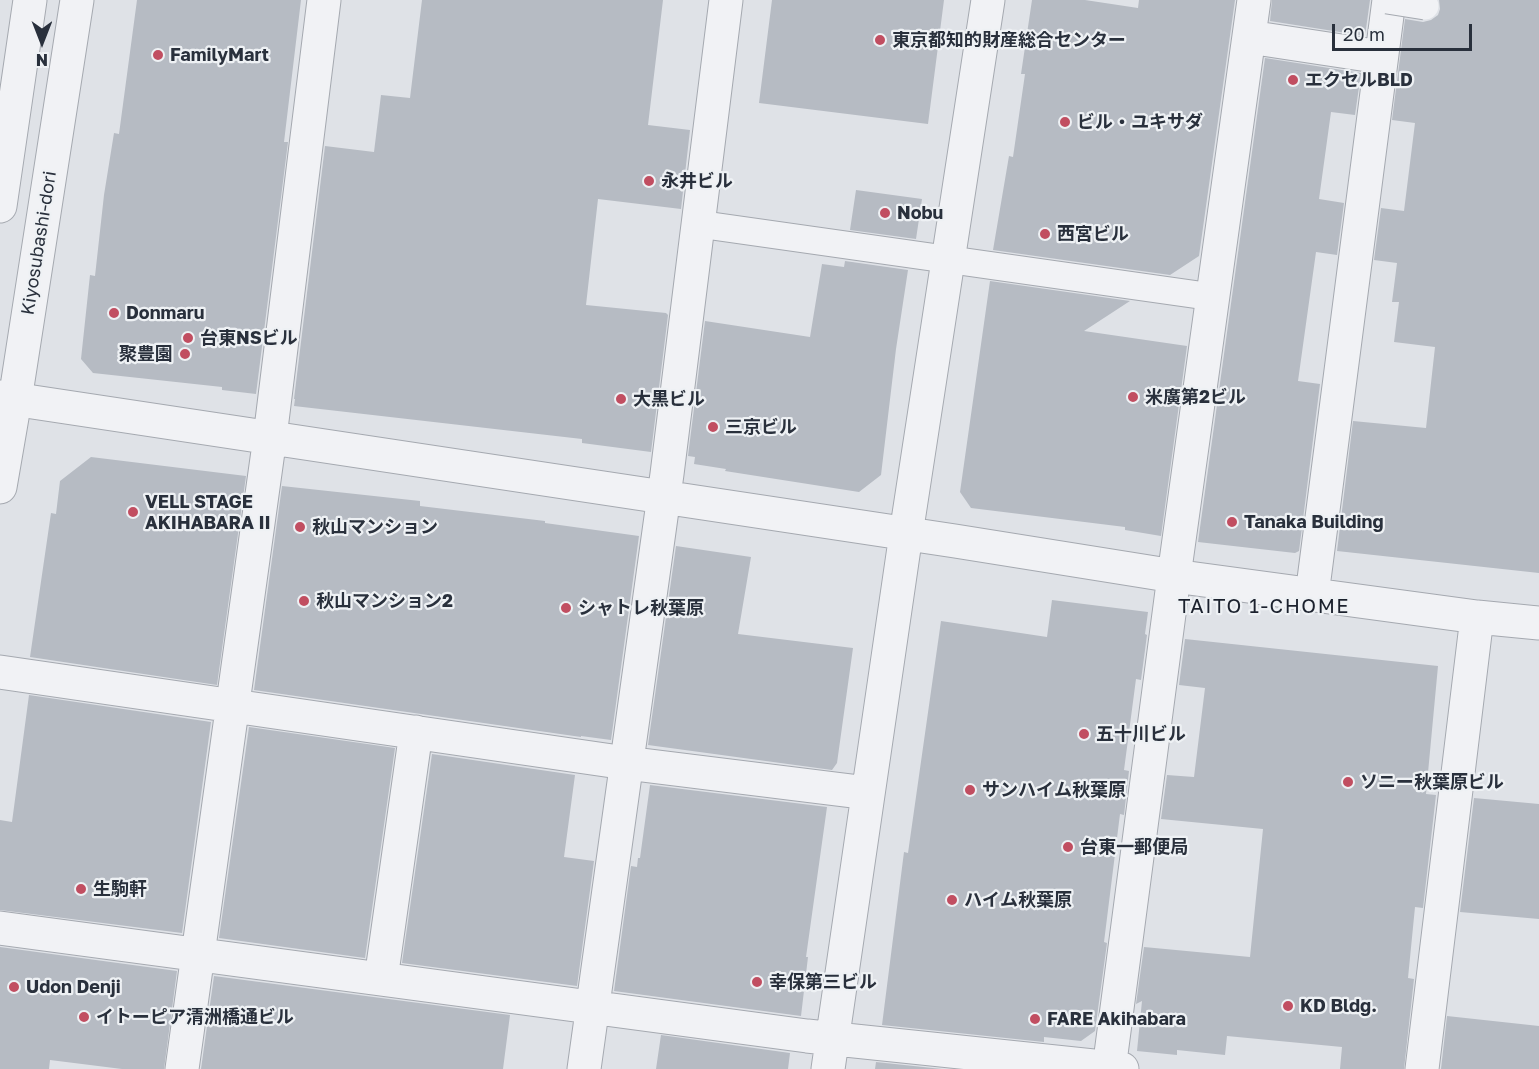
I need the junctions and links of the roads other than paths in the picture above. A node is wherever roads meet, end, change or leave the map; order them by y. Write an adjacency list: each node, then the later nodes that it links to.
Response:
1 (30, 0): 11 (street)
2 (77, 0): 16 (street, Kiyosubashi-dori)
3 (324, 0): 17 (street)
4 (726, 0): 13 (street)
5 (988, 0): 14 (street)
6 (1254, 0): 9 (street)
7 (1388, 0): 8 (lane, bridge); 10 (street)
8 (1425, 6)
9 (1249, 37): 10 (street); 15 (street)
10 (1381, 57): 22 (street)
11 (8, 93): 12 (street)
12 (0, 206)
13 (698, 224): 14 (lane); 19 (street)
14 (948, 260): 15 (lane); 20 (street)
15 (1213, 297): 21 (street)
16 (8, 398): 17 (street); 18 (street, Kiyosubashi-dori)
17 (270, 437): 19 (street); 26 (street)
18 (0, 487)
19 (663, 497): 20 (street); 28 (street)
20 (906, 534): 21 (street); 29 (street)
21 (1174, 576): 22 (street); 37 (street)
22 (1312, 595): 23 (street)
23 (1478, 617): 24 (street); 38 (street)
24 (1539, 623)
25 (0, 672): 26 (street)
26 (233, 705): 27 (street); 31 (street)
27 (416, 732): 28 (street); 32 (street)
28 (626, 763): 29 (street); 33 (street)
29 (868, 793): 34 (street)
30 (0, 928): 31 (street)
31 (198, 954): 32 (street); 35 (street)
32 (381, 979): 33 (street)
33 (592, 1007): 34 (street); 36 (street)
34 (830, 1054): 37 (street)
35 (182, 1069)
36 (584, 1069)
37 (1114, 1069)
38 (1422, 1069)

